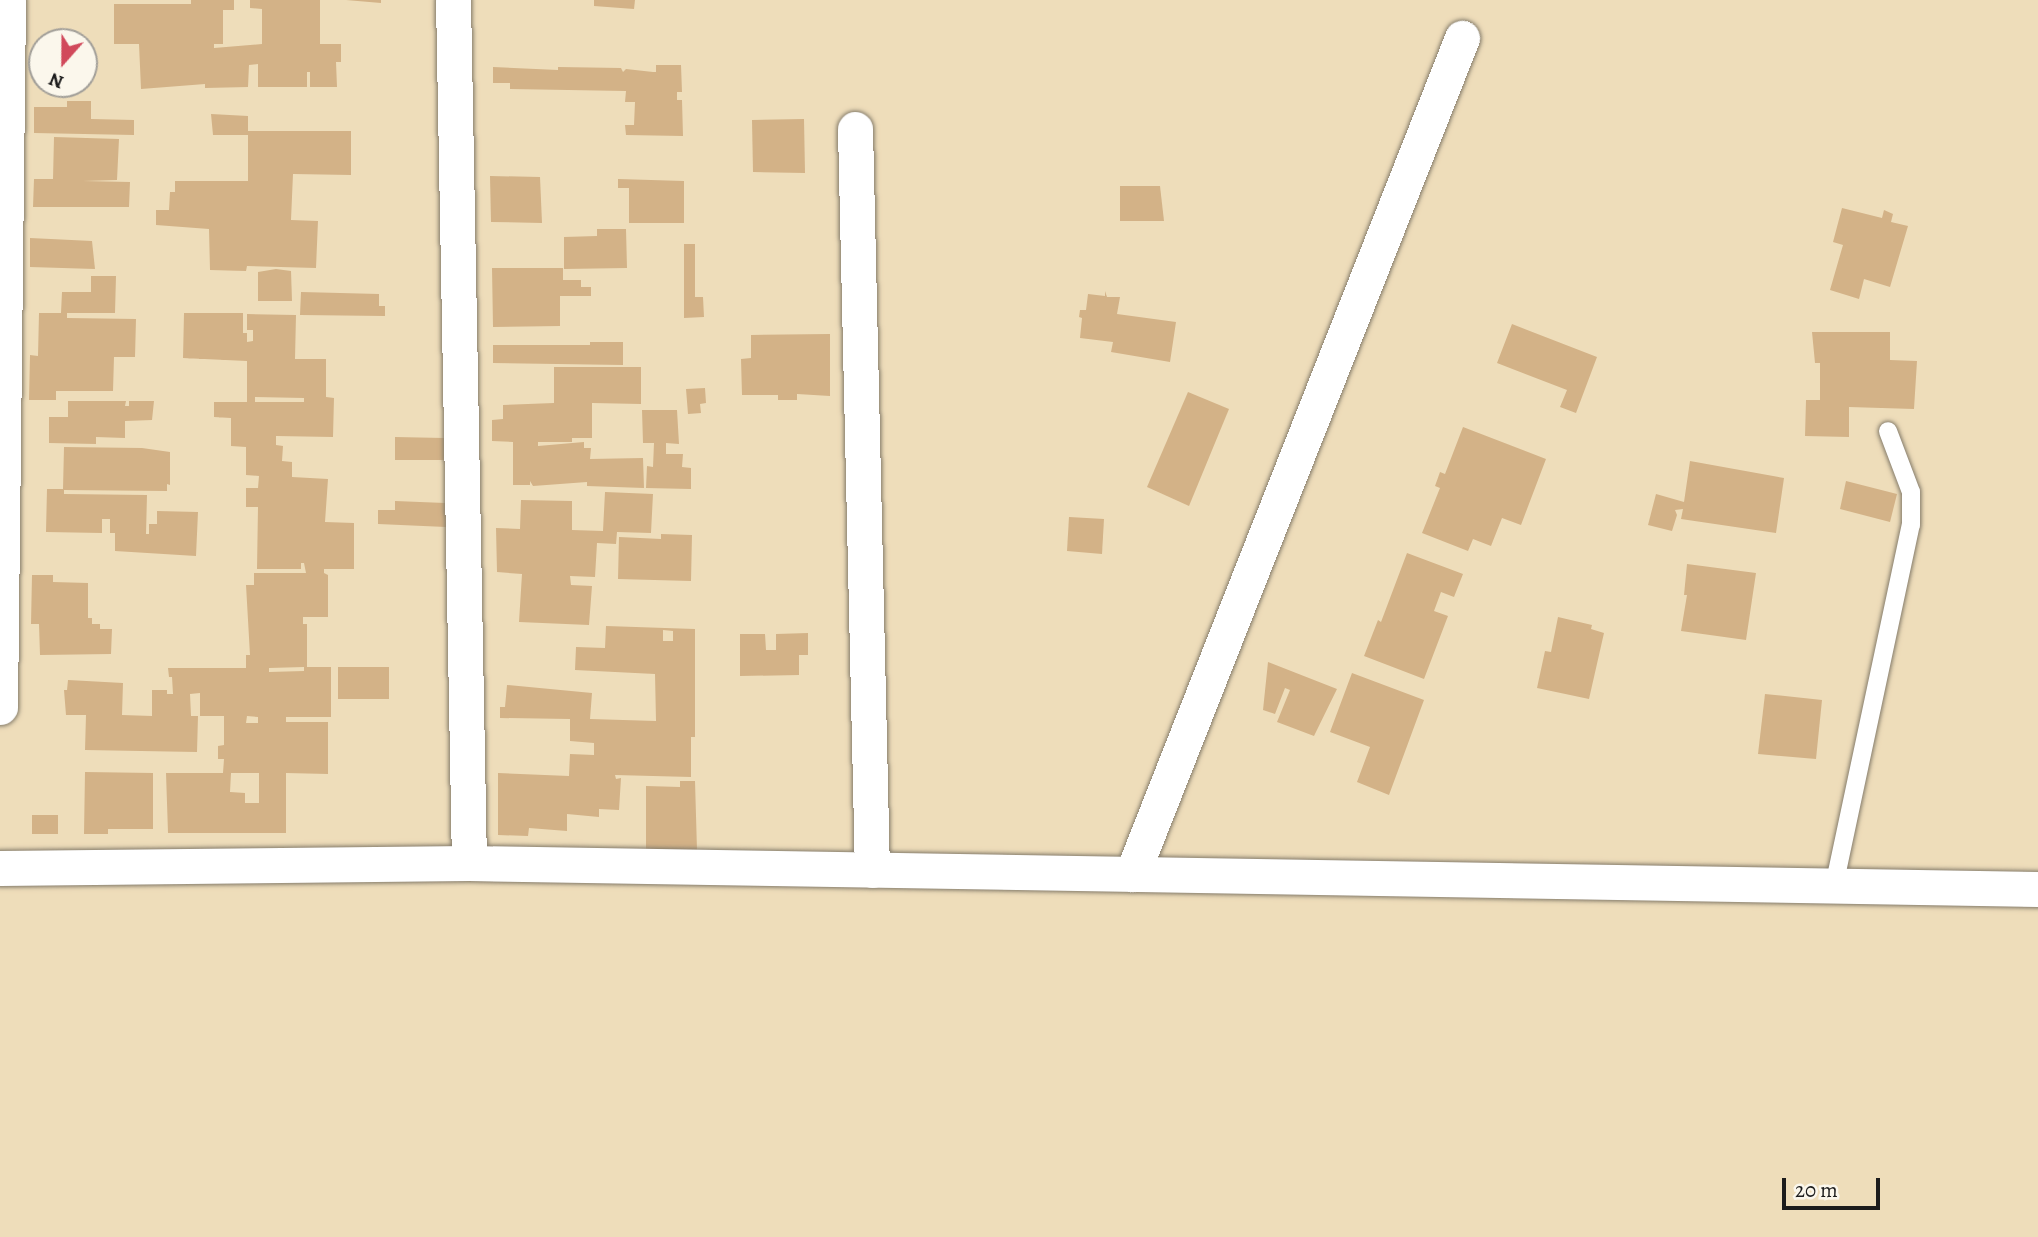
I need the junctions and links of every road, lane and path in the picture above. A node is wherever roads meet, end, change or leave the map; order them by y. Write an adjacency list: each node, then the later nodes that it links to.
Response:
1 (8, 0): 6 (street)
2 (453, 0): 7 (street)
3 (1462, 38): 10 (street)
4 (855, 129): 9 (street)
5 (1888, 431): 11 (lane)
6 (0, 707)
7 (469, 863): 8 (street); 9 (street)
8 (0, 868)
9 (872, 870): 10 (street)
10 (1132, 874): 11 (street)
11 (1834, 886): 12 (street)
12 (2038, 889)

